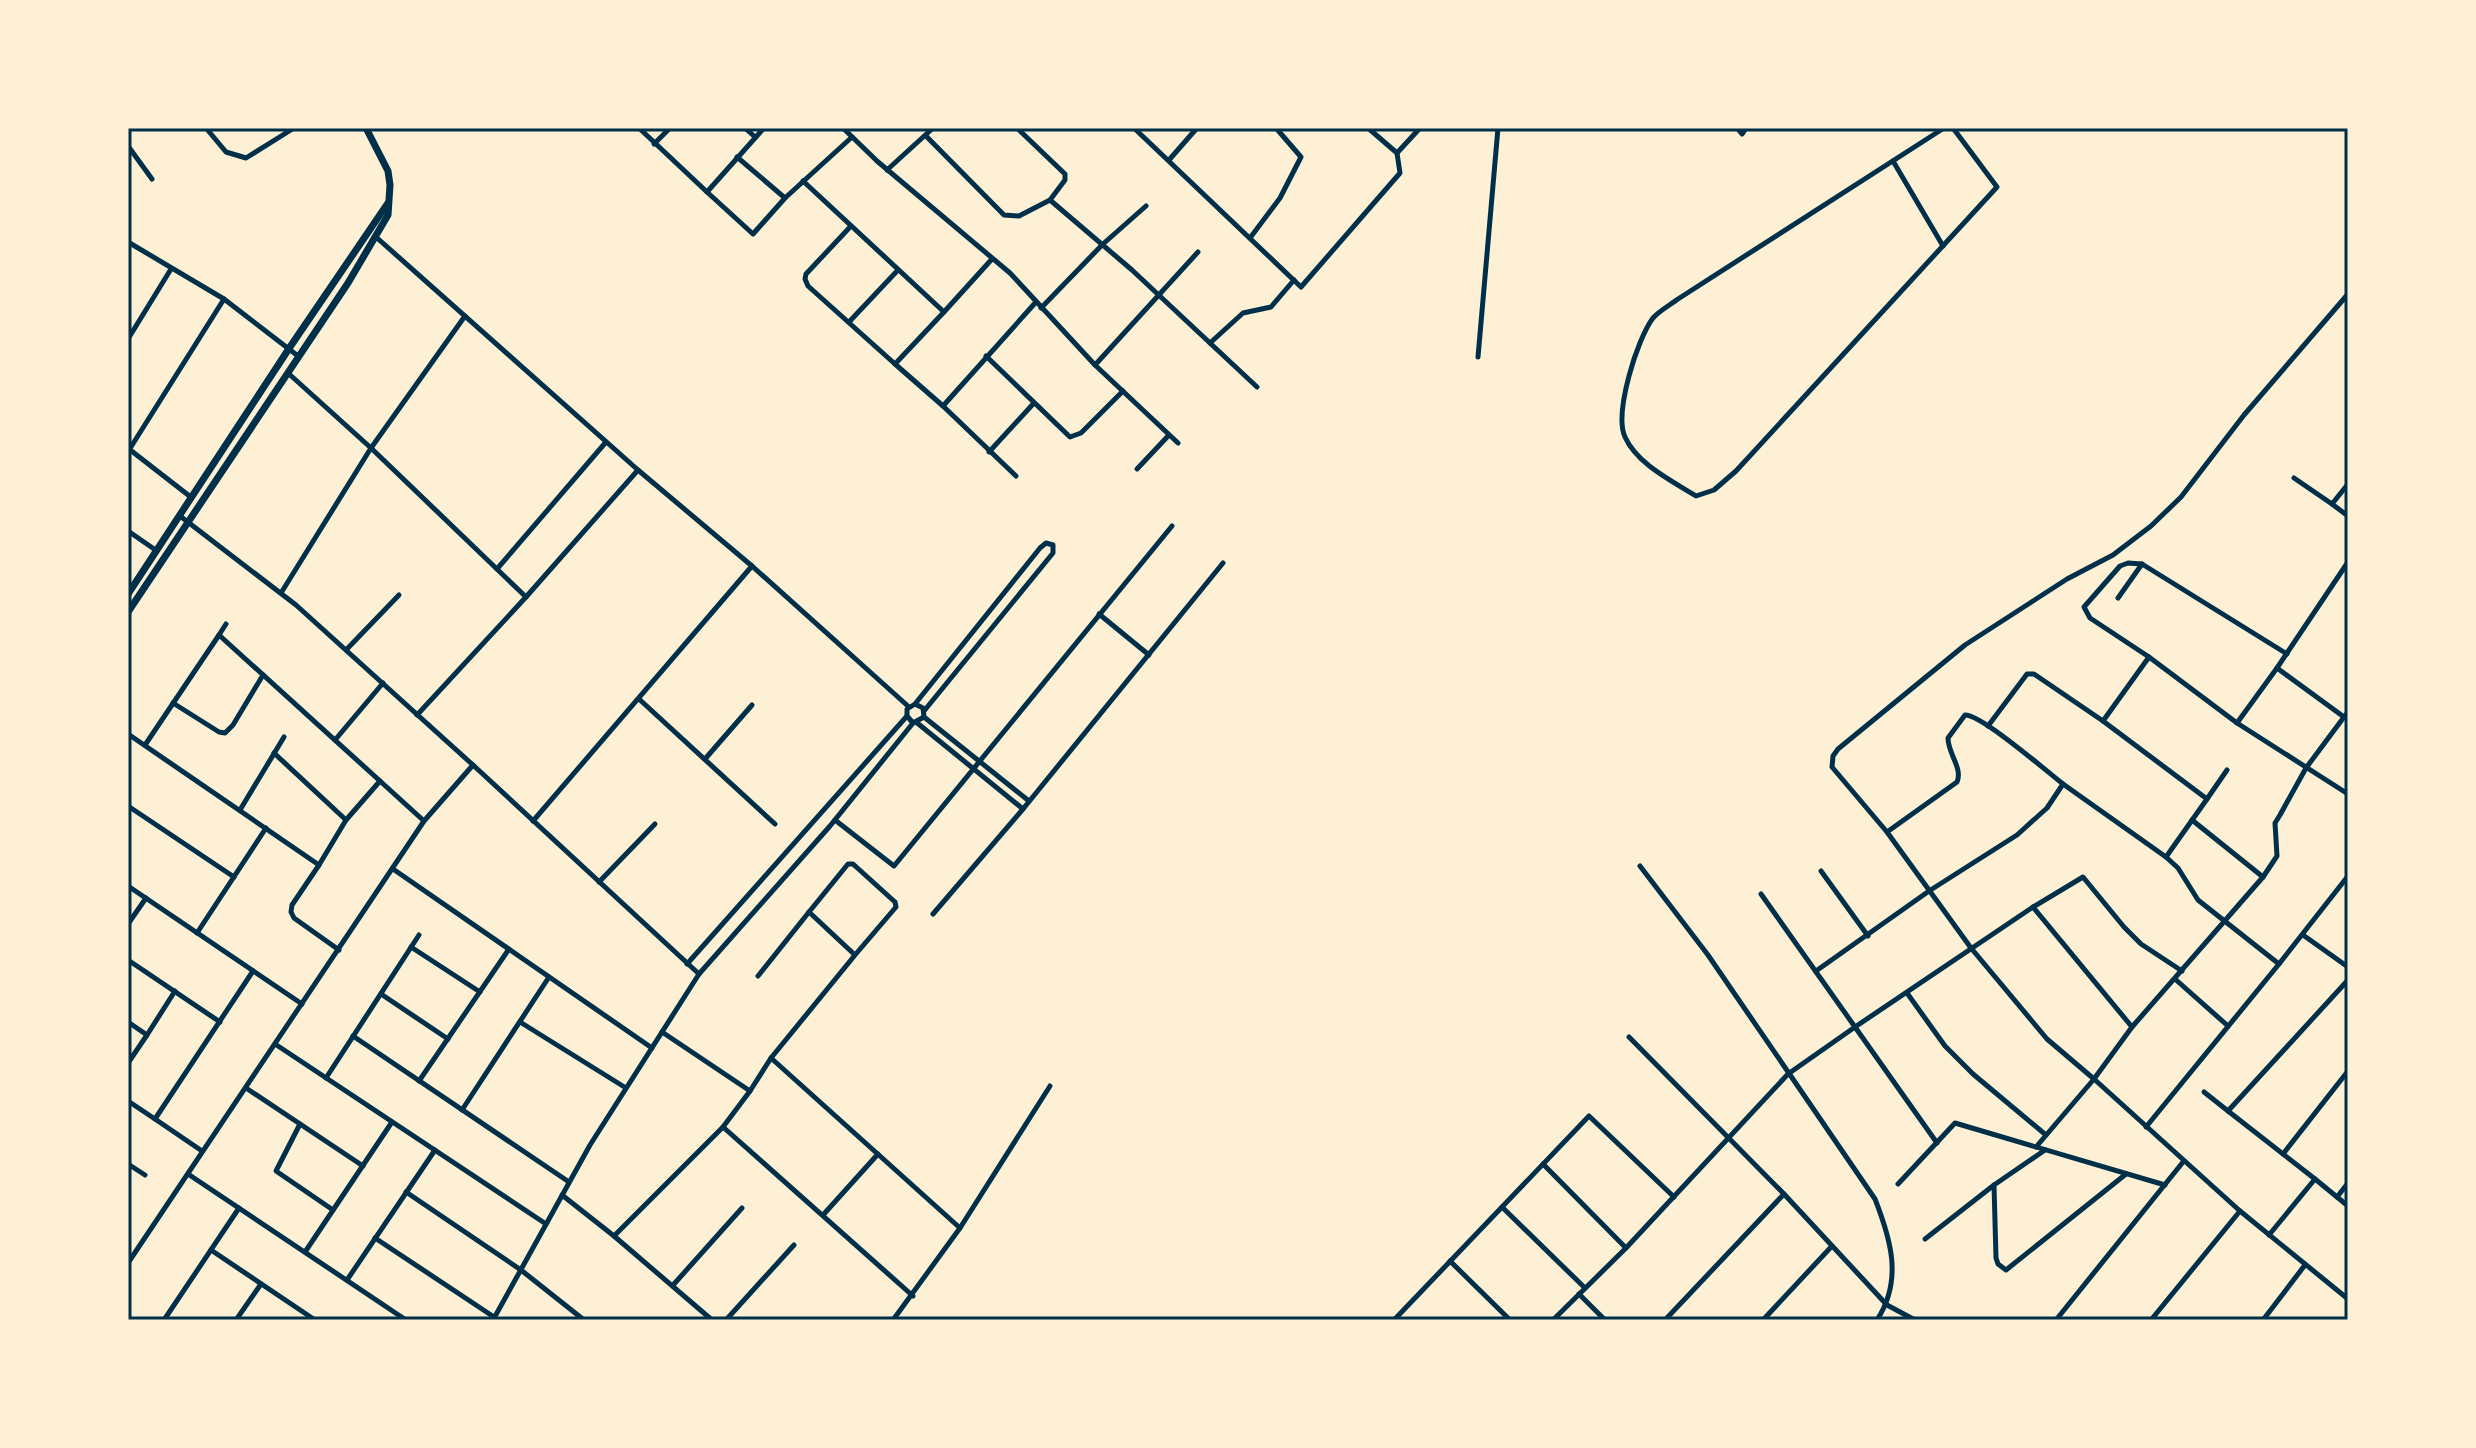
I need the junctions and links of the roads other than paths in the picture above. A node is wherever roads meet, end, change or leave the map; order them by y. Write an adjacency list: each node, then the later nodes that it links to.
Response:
1 (206, 128): 2 (street)
2 (294, 128)
3 (366, 128): 36 (street)
4 (639, 128): 24 (street)
5 (670, 128): 24 (street)
6 (745, 128): 22 (street)
7 (764, 128): 22 (street)
8 (843, 128): 23 (street)
9 (933, 128): 21 (street)
10 (1017, 128): 35 (street)
11 (1134, 128): 28 (street)
12 (1197, 128): 28 (street)
13 (1276, 128): 40 (street)
14 (1368, 128): 26 (street)
15 (1420, 128): 26 (street)
16 (1498, 128): 63 (street)
17 (1737, 128): 18 (street)
18 (1746, 128)
19 (1944, 128): 29 (street)
20 (1953, 128): 43 (street)
21 (926, 136): 30 (street); 35 (street)
22 (755, 137): 27 (street)
23 (852, 137): 30 (street); 32 (street)
24 (654, 144): 33 (street)
25 (128, 146): 31 (street)
26 (1397, 153): 49 (street)
27 (737, 157): 33 (street); 34 (street)
28 (1169, 160): 40 (street)
29 (1893, 161): 43 (street); 43 (street)
30 (887, 170): 46 (street)
31 (152, 179)
32 (803, 181): 34 (street); 38 (street)
33 (707, 192): 34 (street)
34 (785, 198)
35 (1050, 200): 42 (street)
36 (389, 202): 39 (street); 60 (street)
37 (1146, 206): 42 (street)
38 (851, 226): 48 (street); 57 (street)
39 (376, 237): 56 (street); 61 (street)
40 (1250, 238): 49 (street)
41 (130, 244): 45 (street); 47 (street)
42 (1103, 244): 50 (street); 54 (street)
43 (1943, 246)
44 (1198, 252): 50 (street)
45 (128, 253)
46 (992, 259): 53 (street); 55 (street)
47 (171, 269): 52 (street); 58 (street)
48 (898, 270): 55 (street); 57 (street)
49 (1294, 280): 59 (street)
50 (1158, 294): 59 (street); 65 (street)
51 (2348, 294): 152 (street)
52 (224, 299): 60 (street); 75 (street)
53 (1036, 302): 54 (street); 62 (street)
54 (1041, 308): 65 (street)
55 (944, 312): 64 (street)
56 (465, 316): 72 (street); 74 (street)
57 (849, 322): 64 (street)
58 (128, 339)
59 (1210, 343): 67 (street)
60 (290, 347): 61 (street); 82 (street)
61 (298, 356): 66 (street)
62 (986, 356): 69 (street); 70 (street)
63 (1478, 357)
64 (895, 364): 70 (street)
65 (1095, 365): 68 (street)
66 (287, 373): 74 (street); 86 (street)
67 (1257, 387)
68 (1123, 391): 69 (street); 71 (street)
69 (1034, 403): 76 (street)
70 (943, 406): 76 (street)
71 (1169, 435): 73 (street); 77 (street)
72 (606, 442): 78 (street); 94 (street)
73 (1178, 443)
74 (371, 448): 94 (street); 96 (street)
75 (129, 449): 82 (street)
76 (989, 452): 79 (street)
77 (1137, 469)
78 (638, 470): 93 (street); 99 (street)
79 (1016, 476)
80 (2294, 478): 83 (street)
81 (2348, 484): 83 (street)
82 (192, 498): 84 (street)
83 (2332, 504): 85 (street)
84 (180, 516): 86 (street); 89 (street)
85 (2348, 516)
86 (188, 521): 96 (street); 102 (street)
87 (1172, 526): 103 (street)
88 (128, 531): 89 (street)
89 (157, 551): 97 (street)
90 (2348, 562): 107 (street)
91 (1223, 563): 108 (street)
92 (2142, 564): 101 (street); 107 (street); 109 (street)
93 (752, 566): 113 (street); 116 (street)
94 (497, 569): 99 (street)
95 (1008, 588): 100 (street); 100 (street); 116 (street)
96 (281, 593): 106 (street)
97 (128, 594)
98 (399, 595): 106 (street)
99 (526, 597): 118 (street)
100 (1018, 597): 117 (street)
101 (2118, 598)
102 (128, 612)
103 (1099, 614): 108 (street); 131 (street)
104 (226, 624): 105 (street)
105 (219, 635): 111 (street); 114 (street)
106 (346, 650): 112 (street)
107 (2287, 654): 110 (street)
108 (1149, 655): 140 (street)
109 (2149, 657): 121 (street); 123 (street)
110 (2277, 668): 119 (street); 123 (street)
111 (263, 675): 114 (street); 127 (street)
112 (383, 683): 118 (street); 127 (street)
113 (639, 699): 130 (street); 148 (street)
114 (173, 703): 128 (street)
115 (752, 705): 130 (street)
116 (912, 705): 117 (street); 120 (street)
117 (924, 714): 122 (street); 131 (street)
118 (417, 715): 132 (street)
119 (2346, 715): 133 (street)
120 (907, 716): 122 (street); 181 (street)
121 (2103, 721): 124 (street); 139 (street)
122 (915, 723): 134 (street); 145 (street)
123 (2237, 723): 133 (street)
124 (1988, 726): 137 (street); 152 (street)
125 (128, 734): 128 (street)
126 (284, 737): 129 (street)
127 (335, 740): 136 (street)
128 (145, 745): 143 (street)
129 (274, 753): 143 (street); 144 (street)
130 (705, 759): 150 (street)
131 (980, 761): 134 (street); 140 (street)
132 (473, 765): 147 (street); 148 (street)
133 (2306, 768): 138 (street); 160 (street)
134 (974, 769): 142 (street); 145 (street)
135 (2227, 770): 139 (street)
136 (380, 781): 144 (street); 147 (street)
137 (2063, 784): 153 (street); 163 (street)
138 (2348, 794)
139 (2207, 799): 146 (street)
140 (1029, 801): 142 (street)
141 (128, 806): 159 (street)
142 (1023, 809): 168 (street)
143 (240, 810): 151 (street)
144 (346, 820): 154 (street)
145 (835, 820): 187 (street)
146 (2192, 820): 153 (street); 160 (street)
147 (424, 821): 156 (street)
148 (533, 821): 161 (street)
149 (655, 824): 161 (street)
150 (775, 824)
151 (266, 828): 154 (street); 159 (street)
152 (1887, 832): 163 (street)
153 (2166, 857): 169 (street)
154 (319, 865): 178 (street)
155 (1640, 866): 213 (street)
156 (393, 869): 177 (street); 178 (street)
157 (1821, 871): 174 (street)
158 (2348, 876): 173 (street)
159 (234, 877): 171 (street)
160 (2263, 877): 169 (street)
161 (599, 882): 181 (street)
162 (128, 886): 165 (street)
163 (1929, 891): 174 (street); 176 (street)
164 (1761, 894): 185 (street)
165 (146, 898): 170 (street); 171 (street)
166 (2033, 907): 176 (street); 186 (street); 202 (street)
167 (809, 912): 179 (street); 179 (street); 188 (street)
168 (933, 914)
169 (2226, 922): 182 (street); 186 (street)
170 (128, 924)
171 (197, 933): 184 (street)
172 (419, 935): 175 (street)
173 (2303, 935): 182 (street); 183 (street)
174 (1868, 936): 185 (street)
175 (411, 947): 193 (street); 195 (street)
176 (1971, 948): 194 (street); 215 (street)
177 (509, 949): 189 (street); 193 (street)
178 (339, 950): 196 (street)
179 (855, 955): 210 (street)
180 (128, 960): 192 (street)
181 (687, 964): 187 (street)
182 (2279, 964): 200 (street)
183 (2348, 967)
184 (253, 971): 196 (street); 198 (street)
185 (1816, 971): 201 (street)
186 (2182, 971): 190 (street)
187 (699, 974): 203 (street)
188 (758, 976)
189 (549, 977): 199 (street); 209 (street)
190 (2175, 979): 200 (street); 202 (street)
191 (2348, 980): 224 (street)
192 (175, 991): 198 (street); 204 (street)
193 (480, 992): 207 (street)
194 (1907, 993): 201 (street); 230 (street)
195 (381, 994): 205 (street); 207 (street)
196 (302, 1004): 208 (street)
197 (128, 1022): 204 (street)
198 (220, 1022): 225 (street)
199 (520, 1022): 219 (street); 223 (street)
200 (2228, 1026): 229 (street)
201 (1855, 1027): 213 (street); 232 (street)
202 (2132, 1027): 215 (street)
203 (662, 1032): 209 (street); 220 (street)
204 (147, 1035): 211 (street)
205 (353, 1036): 214 (street); 216 (street)
206 (1629, 1037): 231 (street)
207 (448, 1039): 216 (street)
208 (275, 1044): 214 (street); 218 (street)
209 (652, 1048): 219 (street)
210 (771, 1058): 220 (street); 237 (street)
211 (128, 1063)
212 (2348, 1071): 238 (street)
213 (1788, 1074): 231 (street); 286 (street)
214 (326, 1078): 226 (street)
215 (2094, 1079): 229 (street); 230 (street)
216 (419, 1081): 223 (street)
217 (1050, 1086): 265 (street)
218 (246, 1088): 227 (street); 236 (street)
219 (626, 1088): 247 (street)
220 (750, 1091): 228 (street)
221 (2204, 1092): 224 (street)
222 (128, 1101): 225 (street)
223 (462, 1110): 247 (street)
224 (2228, 1111): 238 (street)
225 (155, 1119): 236 (street)
226 (392, 1122): 234 (street); 242 (street)
227 (300, 1124): 242 (street); 261 (street)
228 (723, 1127): 263 (street); 267 (street)
229 (2146, 1127): 239 (street)
230 (2046, 1135): 233 (street)
231 (1729, 1138): 253 (street); 255 (street)
232 (1937, 1143): 233 (street); 249 (street)
233 (2036, 1147): 235 (street)
234 (435, 1150): 252 (street); 264 (street)
235 (2045, 1150): 244 (street); 250 (street)
236 (203, 1152): 243 (street)
237 (878, 1154): 263 (street); 265 (street)
238 (2283, 1154): 246 (street)
239 (2184, 1161): 251 (street); 262 (street)
240 (128, 1164): 245 (street)
241 (1543, 1164): 255 (street); 258 (street); 272 (street)
242 (363, 1166): 261 (street)
243 (188, 1174): 259 (street); 276 (street)
244 (2126, 1174): 250 (street); 251 (street)
245 (145, 1175)
246 (2315, 1179): 256 (street); 266 (street)
247 (569, 1182): 254 (street)
248 (2348, 1183): 256 (street)
249 (1898, 1184)
250 (1994, 1185): 269 (street)
251 (2165, 1185): 304 (street)
252 (406, 1192): 268 (street); 278 (street)
253 (1784, 1194): 271 (street); 300 (street)
254 (562, 1195): 264 (street); 267 (street)
255 (1674, 1197): 272 (street)
256 (2337, 1197): 257 (street)
257 (2348, 1206)
258 (1502, 1207): 275 (street); 282 (street)
259 (239, 1208): 273 (street); 274 (street)
260 (742, 1208): 281 (street)
261 (333, 1210): 274 (street)
262 (2240, 1211): 266 (street); 305 (street)
263 (823, 1215): 284 (street)
264 (546, 1224): 278 (street)
265 (960, 1228): 284 (street)
266 (2269, 1235): 277 (street)
267 (614, 1236): 281 (street)
268 (375, 1238): 279 (street); 287 (street)
269 (1925, 1239)
270 (794, 1245): 294 (street)
271 (1832, 1246): 286 (street); 301 (street)
272 (1626, 1248): 282 (street)
273 (211, 1250): 280 (street); 288 (street)
274 (305, 1252): 279 (street)
275 (1450, 1261): 296 (street); 297 (street)
276 (128, 1263)
277 (2305, 1265): 285 (street); 306 (street)
278 (521, 1270): 287 (street); 292 (street)
279 (347, 1280): 291 (street)
280 (261, 1284): 289 (street); 290 (street)
281 (674, 1284): 293 (street)
282 (1585, 1288): 283 (street)
283 (1579, 1294): 298 (street); 299 (street)
284 (913, 1296): 295 (street)
285 (2348, 1299)
286 (1887, 1305): 302 (street); 303 (street)
287 (494, 1318)
288 (166, 1320)
289 (236, 1320)
290 (315, 1320)
291 (406, 1320)
292 (584, 1320)
293 (712, 1320)
294 (726, 1320)
295 (893, 1320)
296 (1394, 1320)
297 (1510, 1320)
298 (1553, 1320)
299 (1605, 1320)
300 (1665, 1320)
301 (1763, 1320)
302 (1877, 1320)
303 (1915, 1320)
304 (2056, 1320)
305 (2151, 1320)
306 (2263, 1320)

